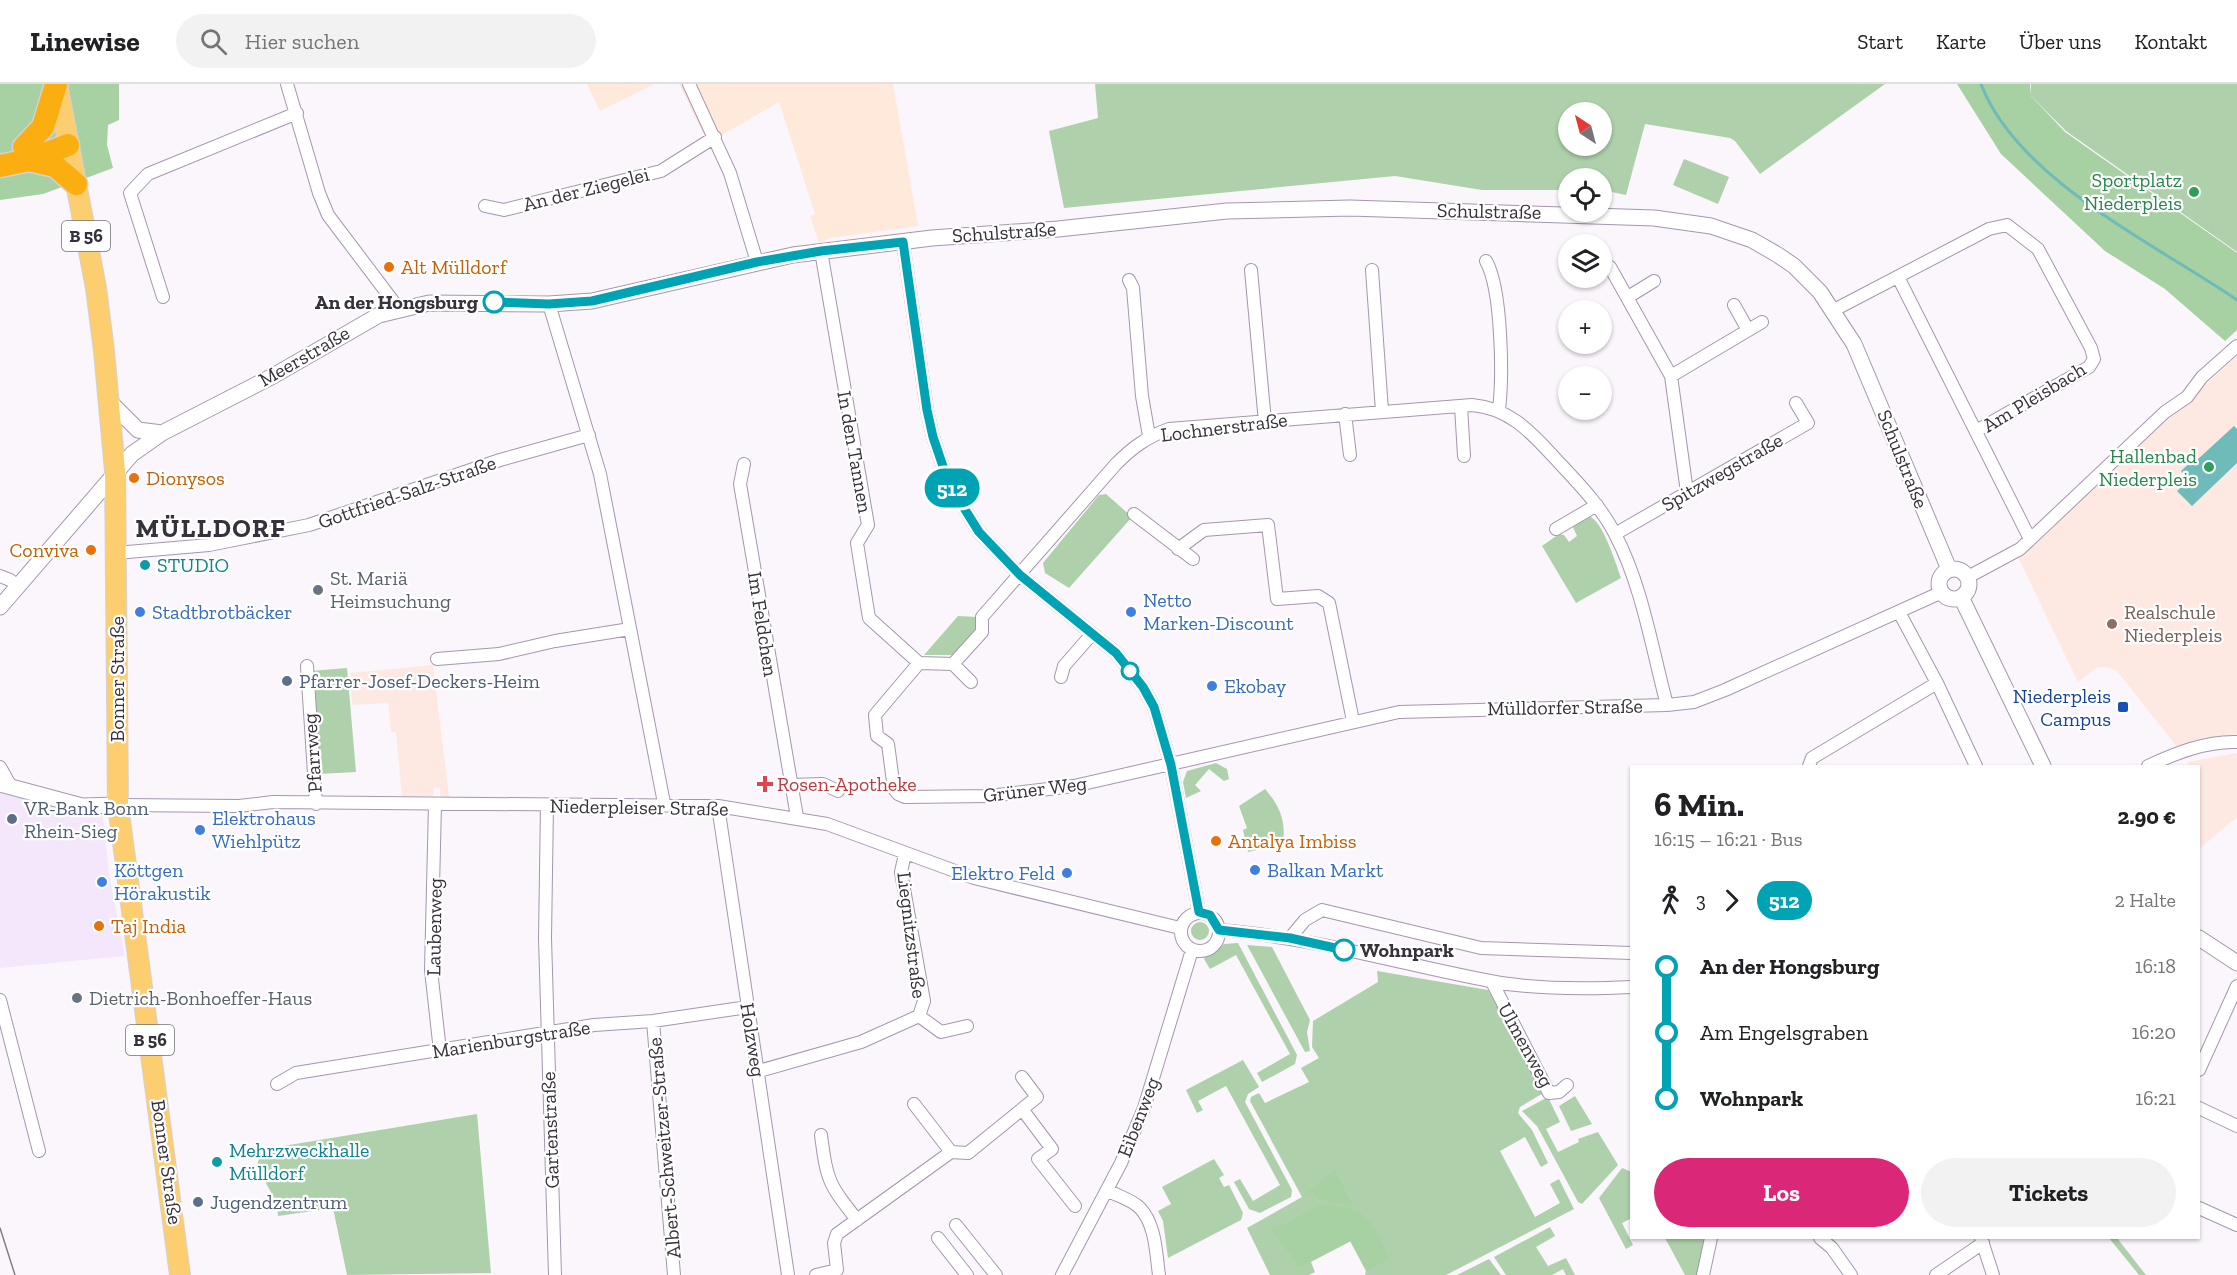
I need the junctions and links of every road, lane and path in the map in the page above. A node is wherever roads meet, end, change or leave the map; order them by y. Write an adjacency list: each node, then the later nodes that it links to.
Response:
1 (57, 84): 6 (main road, Bonner Straße / B 56); 8 (highway)
2 (287, 84): 4 (street)
3 (689, 84): 5 (street)
4 (297, 113): 22 (street); 26 (street)
5 (715, 137): 11 (street, An der Ziegelei); 15 (street)
6 (68, 145): 8 (highway); 10 (main road, Bonner Straße / B 56)
7 (0, 151): 8 (highway)
8 (27, 153): 9 (highway); 10 (highway)
9 (0, 166)
10 (76, 184): 32 (main road, Bonner Straße / B 56)
11 (485, 206)
12 (903, 242): 13 (street, Meerstraße); 27 (street, Schulstraße); 57 (street)
13 (821, 251): 15 (street, Meerstraße); 68 (street, In den Tannen)
14 (1486, 261): 35 (street)
15 (757, 262): 24 (street, Meerstraße)
16 (1251, 270): 38 (street)
17 (1372, 270): 36 (street)
18 (1612, 270): 23 (street)
19 (1898, 278): 27 (street, Am Pleisbach); 39 (street, Am Pleisbach); 39 (street, Am Pleisbach)
20 (1129, 280): 42 (street)
21 (1654, 281): 23 (street)
22 (163, 297)
23 (1628, 297): 31 (street)
24 (549, 304): 26 (street, Meerstraße); 41 (street)
25 (1734, 305): 29 (street)
26 (399, 309): 40 (street, Meerstraße)
27 (1834, 310): 56 (street, Schulstraße)
28 (1762, 322): 29 (street)
29 (1748, 330): 31 (street)
30 (2237, 346): 52 (street)
31 (1671, 376): 47 (street)
32 (108, 400): 40 (street); 46 (main road, Bonner Straße / B 56)
33 (1796, 402): 47 (street, Spitzwegstraße)
34 (1461, 406): 35 (street, Lochnerstraße); 36 (street, Lochnerstraße); 44 (street)
35 (1499, 410): 48 (street, Lochnerstraße)
36 (1382, 411): 37 (street, Lochnerstraße)
37 (1345, 414): 38 (street, Lochnerstraße); 43 (street)
38 (1265, 422): 42 (street, Lochnerstraße)
39 (1976, 432): 52 (street, Am Pleisbach)
40 (162, 433): 46 (street, Meerstraße)
41 (589, 435): 54 (street, Gottfried-Salz-Straße); 65 (street)
42 (1149, 436): 57 (street, Lochnerstraße)
43 (1350, 455)
44 (1464, 456)
45 (744, 464): 84 (street, Im Feldchen)
46 (115, 471): 54 (main road, Bonner Straße / B 56); 60 (street, Meerstraße)
47 (1687, 492): 51 (street, Spitzwegstraße)
48 (1596, 505): 50 (street); 51 (street, Lochnerstraße)
49 (1134, 514): 53 (street)
50 (1556, 529)
51 (1615, 534): 74 (street, Lochnerstraße)
52 (2030, 539): 59 (street)
53 (1178, 549): 55 (street); 75 (street)
54 (116, 553): 90 (main road, Bonner Straße / B 56)
55 (1193, 560)
56 (1949, 569): 59 (street); 61 (street)
57 (1020, 575): 66 (street); 69 (street, Lochnerstraße)
58 (0, 576): 60 (street)
59 (1968, 577): 62 (street)
60 (19, 587): 63 (street, Meerstraße)
61 (1942, 592): 62 (street); 64 (street, Mülldorfer Straße)
62 (1961, 597): 80 (street)
63 (0, 608)
64 (1899, 612): 73 (street); 74 (street, Mülldorfer Straße)
65 (630, 629): 67 (street); 86 (street)
66 (1092, 634): 71 (street); 77 (street)
67 (437, 659)
68 (919, 663): 69 (street); 77 (street, Grüner Weg)
69 (953, 664): 72 (street)
70 (307, 666): 87 (street, Pfarrweg)
71 (1061, 677)
72 (971, 682)
73 (1936, 682): 78 (street); 79 (street)
74 (1667, 705): 75 (street, Mülldorfer Straße)
75 (1353, 721): 77 (street, Mülldorfer Straße)
76 (2237, 742): 81 (street)
77 (1171, 765): 94 (street)
78 (1809, 765)
79 (1976, 765)
80 (2043, 765)
81 (2150, 765)
82 (0, 767): 83 (street)
83 (5, 784): 90 (street)
84 (790, 785): 85 (street); 92 (street, Im Feldchen)
85 (838, 791)
86 (664, 803): 89 (street, Niederpleiser Straße); 91 (street, Niederpleiser Straße)
87 (316, 804): 88 (street, Niederpleiser Straße); 90 (street, Niederpleiser Straße)
88 (435, 804): 89 (street, Niederpleiser Straße); 111 (street, Laubenweg)
89 (547, 804): 110 (street, Gartenstraße)
90 (118, 805): 135 (main road, Bonner Straße / B 56)
91 (718, 806): 92 (street, Niederpleiser Straße); 106 (street, Holzweg)
92 (797, 817): 93 (street, Niederpleiser Straße)
93 (905, 854): 95 (street, Niederpleiser Straße); 107 (street, Liegnitzstraße)
94 (1199, 912): 95 (street); 96 (street)
95 (1180, 928): 99 (street)
96 (1219, 930): 97 (street); 99 (street)
97 (1290, 938): 100 (street); 102 (street)
98 (2200, 939): 101 (street)
99 (1192, 950): 124 (street, Eibenweg)
100 (1630, 953)
101 (2237, 963)
102 (1492, 982): 104 (street); 116 (street, Ulmenweg)
103 (2237, 986): 112 (street)
104 (1630, 987)
105 (0, 1000): 122 (street)
106 (748, 1007): 108 (street, Marienburgstraße); 113 (street, Holzweg)
107 (919, 1016): 109 (street); 113 (street)
108 (653, 1021): 110 (street, Marienburgstraße); 137 (street, Albert-Schweitzer-Straße)
109 (967, 1026)
110 (547, 1034): 111 (street, Marienburgstraße); 136 (street, Gartenstraße)
111 (440, 1051): 115 (street, Marienburgstraße)
112 (2200, 1068)
113 (759, 1071): 138 (street, Holzweg)
114 (1022, 1077): 119 (street)
115 (277, 1084)
116 (1567, 1085)
117 (914, 1104): 123 (street)
118 (2200, 1108): 120 (street)
119 (1022, 1109): 123 (street); 125 (street)
120 (2237, 1126)
121 (821, 1135): 127 (street)
122 (39, 1151)
123 (951, 1152): 127 (street)
124 (1107, 1190): 142 (street, Eibenweg); 143 (street)
125 (1075, 1206)
126 (2200, 1208): 129 (street)
127 (857, 1220): 134 (street)
128 (956, 1225): 141 (street)
129 (2237, 1225)
130 (938, 1239): 140 (street)
131 (1711, 1239): 144 (street)
132 (1821, 1239): 145 (street)
133 (1982, 1240): 146 (street); 147 (street)
134 (838, 1273): 139 (street)
135 (180, 1275)
136 (555, 1275)
137 (674, 1275)
138 (788, 1275)
139 (816, 1275)
140 (967, 1275)
141 (996, 1275)
142 (1062, 1275)
143 (1159, 1275)
144 (1703, 1275)
145 (1851, 1275)
146 (1936, 1275)
147 (1993, 1275)

